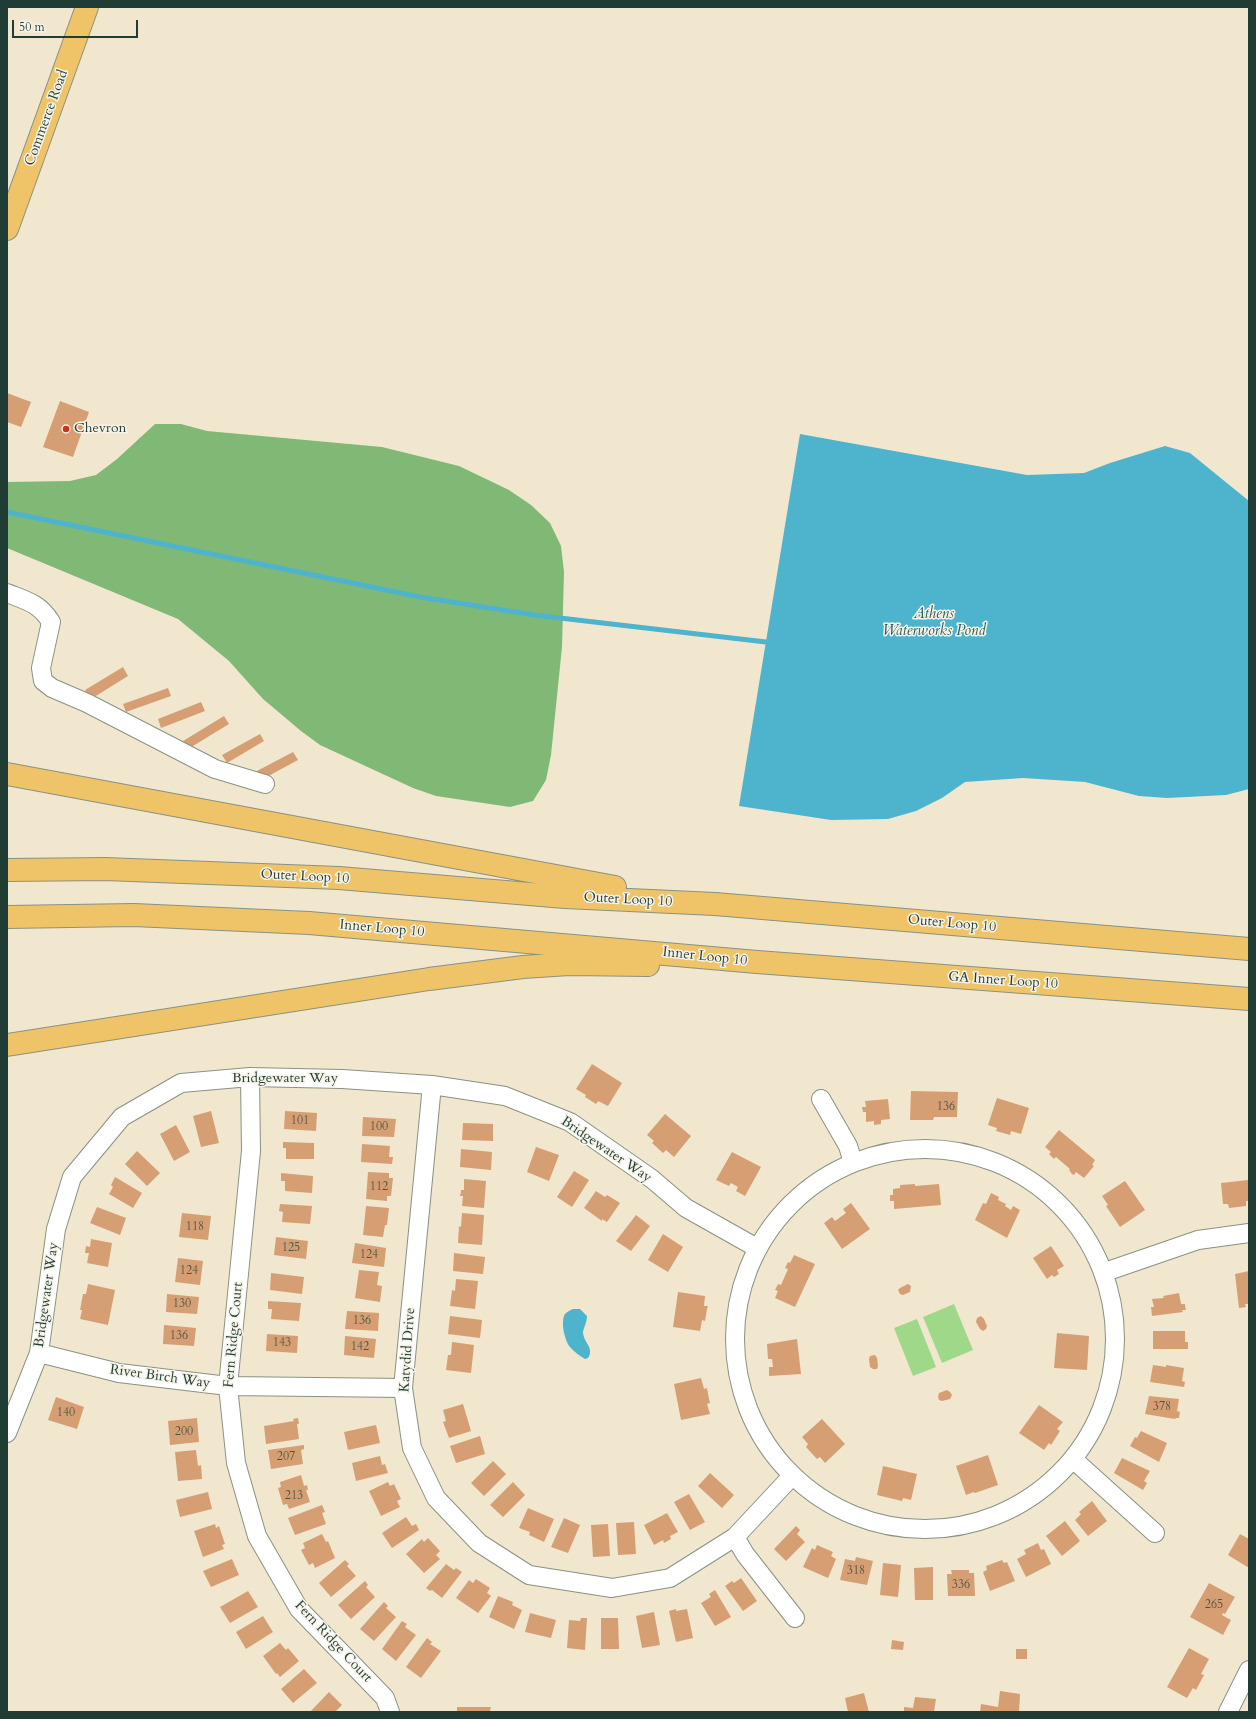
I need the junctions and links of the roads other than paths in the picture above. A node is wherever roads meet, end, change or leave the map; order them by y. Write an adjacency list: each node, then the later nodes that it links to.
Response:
1 (87, 7): 2 (highway, Commerce Road)
2 (7, 228)
3 (7, 593): 5 (street)
4 (7, 774): 7 (highway)
5 (265, 784)
6 (7, 870): 7 (highway, Outer Loop 10)
7 (715, 904): 9 (highway, Outer Loop 10)
8 (7, 917): 10 (highway, Inner Loop 10)
9 (1249, 949)
10 (757, 962): 11 (highway, GA Inner Loop 10); 12 (highway)
11 (1249, 999)
12 (7, 1045)
13 (250, 1077): 14 (street, Bridgewater Way); 20 (street, Bridgewater Way); 21 (street, Fern Ridge Court)
14 (432, 1084): 18 (street, Bridgewater Way); 22 (street, Katydid Drive)
15 (821, 1099): 16 (street)
16 (853, 1162): 18 (street); 19 (street)
17 (1249, 1233): 19 (street)
18 (757, 1248): 25 (street)
19 (1105, 1272): 24 (street)
20 (39, 1353): 21 (street, River Birch Way); 23 (street, Bridgewater Way)
21 (228, 1386): 22 (street, River Birch Way); 30 (street, Fern Ridge Court)
22 (403, 1388): 27 (street, Katydid Drive)
23 (7, 1433)
24 (1074, 1460): 25 (street); 26 (street)
25 (792, 1476): 27 (street, Katydid Drive)
26 (1155, 1533)
27 (735, 1537): 28 (street)
28 (795, 1618)
29 (1249, 1670): 31 (street)
30 (390, 1712)
31 (1228, 1712)

